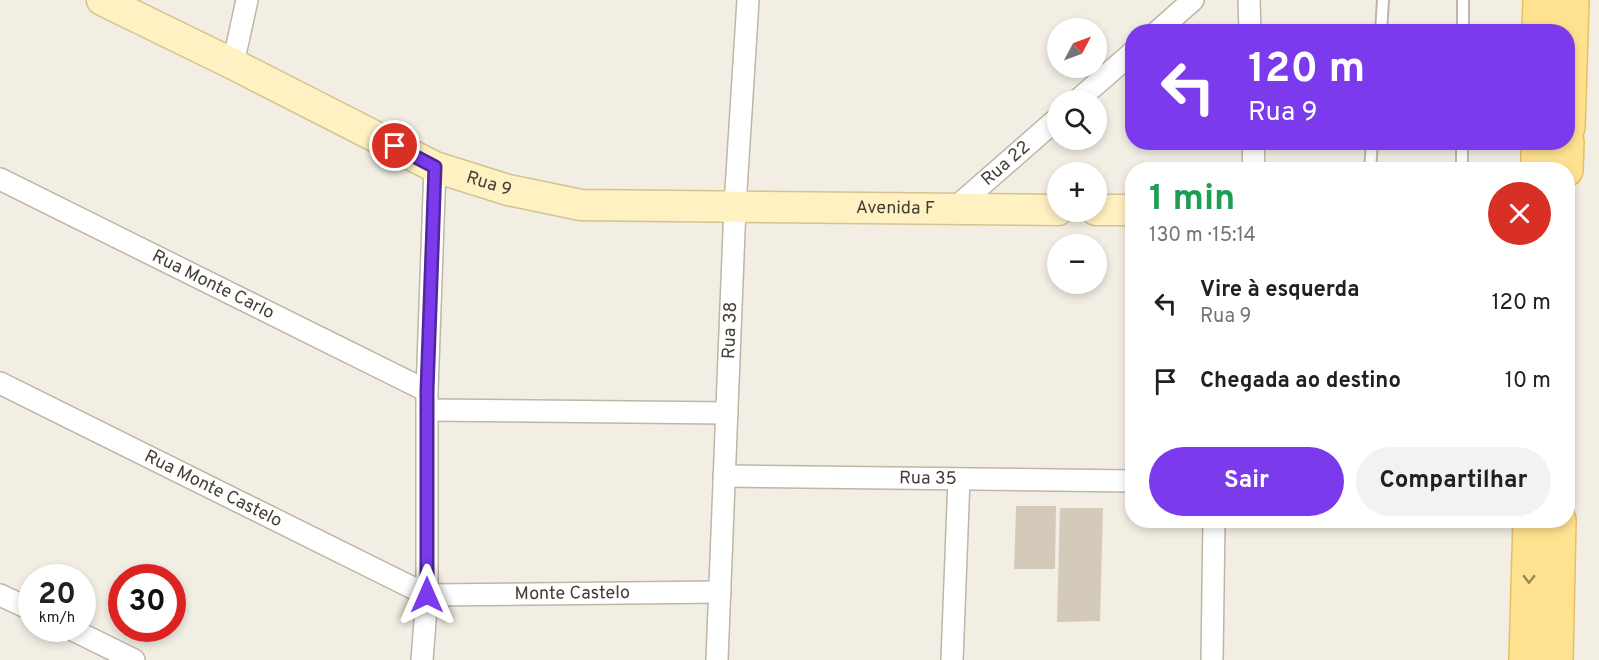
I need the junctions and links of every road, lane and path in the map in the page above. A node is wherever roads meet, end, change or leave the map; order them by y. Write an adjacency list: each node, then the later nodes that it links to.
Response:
1 (102, 0): 18 (street, Rua 9)
2 (247, 0): 18 (street)
3 (748, 0): 23 (street, Rua 38)
4 (1193, 0): 10 (street)
5 (1249, 0): 11 (street)
6 (1383, 0): 12 (lane)
7 (1463, 0): 13 (lane)
8 (1540, 0): 14 (main road)
9 (1574, 2): 15 (street); 16 (main road)
10 (1166, 24)
11 (1250, 24)
12 (1382, 24)
13 (1463, 24)
14 (1539, 24)
15 (1553, 24)
16 (1573, 24)
17 (1125, 59): 19 (street)
18 (233, 64): 21 (street, Rua 9)
19 (1089, 90)
20 (1047, 128): 24 (street, Rua 22)
21 (435, 167): 23 (street, Rua 9); 29 (street)
22 (0, 179): 29 (street, Rua Monte Carlo)
23 (735, 206): 24 (street, Avenida F); 30 (street, Rua 38)
24 (954, 208): 25 (street, Avenida F)
25 (1047, 210)
26 (1107, 210): 27 (street)
27 (1125, 210)
28 (0, 384): 39 (street, Rua Monte Castelo)
29 (427, 400): 30 (street, Rua Monte Carlo); 39 (street)
30 (727, 413): 31 (street, Rua 38)
31 (724, 476): 32 (street, Rua 35); 37 (street, Rua 38)
32 (959, 479): 33 (street, Rua 35); 45 (street)
33 (1125, 481)
34 (1214, 528): 46 (street)
35 (1530, 528): 47 (main road, one-way to 47)
36 (1559, 528): 48 (main road)
37 (720, 592): 39 (street, Monte Castelo); 44 (street, Rua 38)
38 (0, 595): 40 (street)
39 (427, 595): 43 (street)
40 (18, 603)
41 (96, 641): 42 (street)
42 (134, 660)
43 (422, 660)
44 (717, 660)
45 (952, 660)
46 (1212, 660)
47 (1526, 660)
48 (1556, 660)

